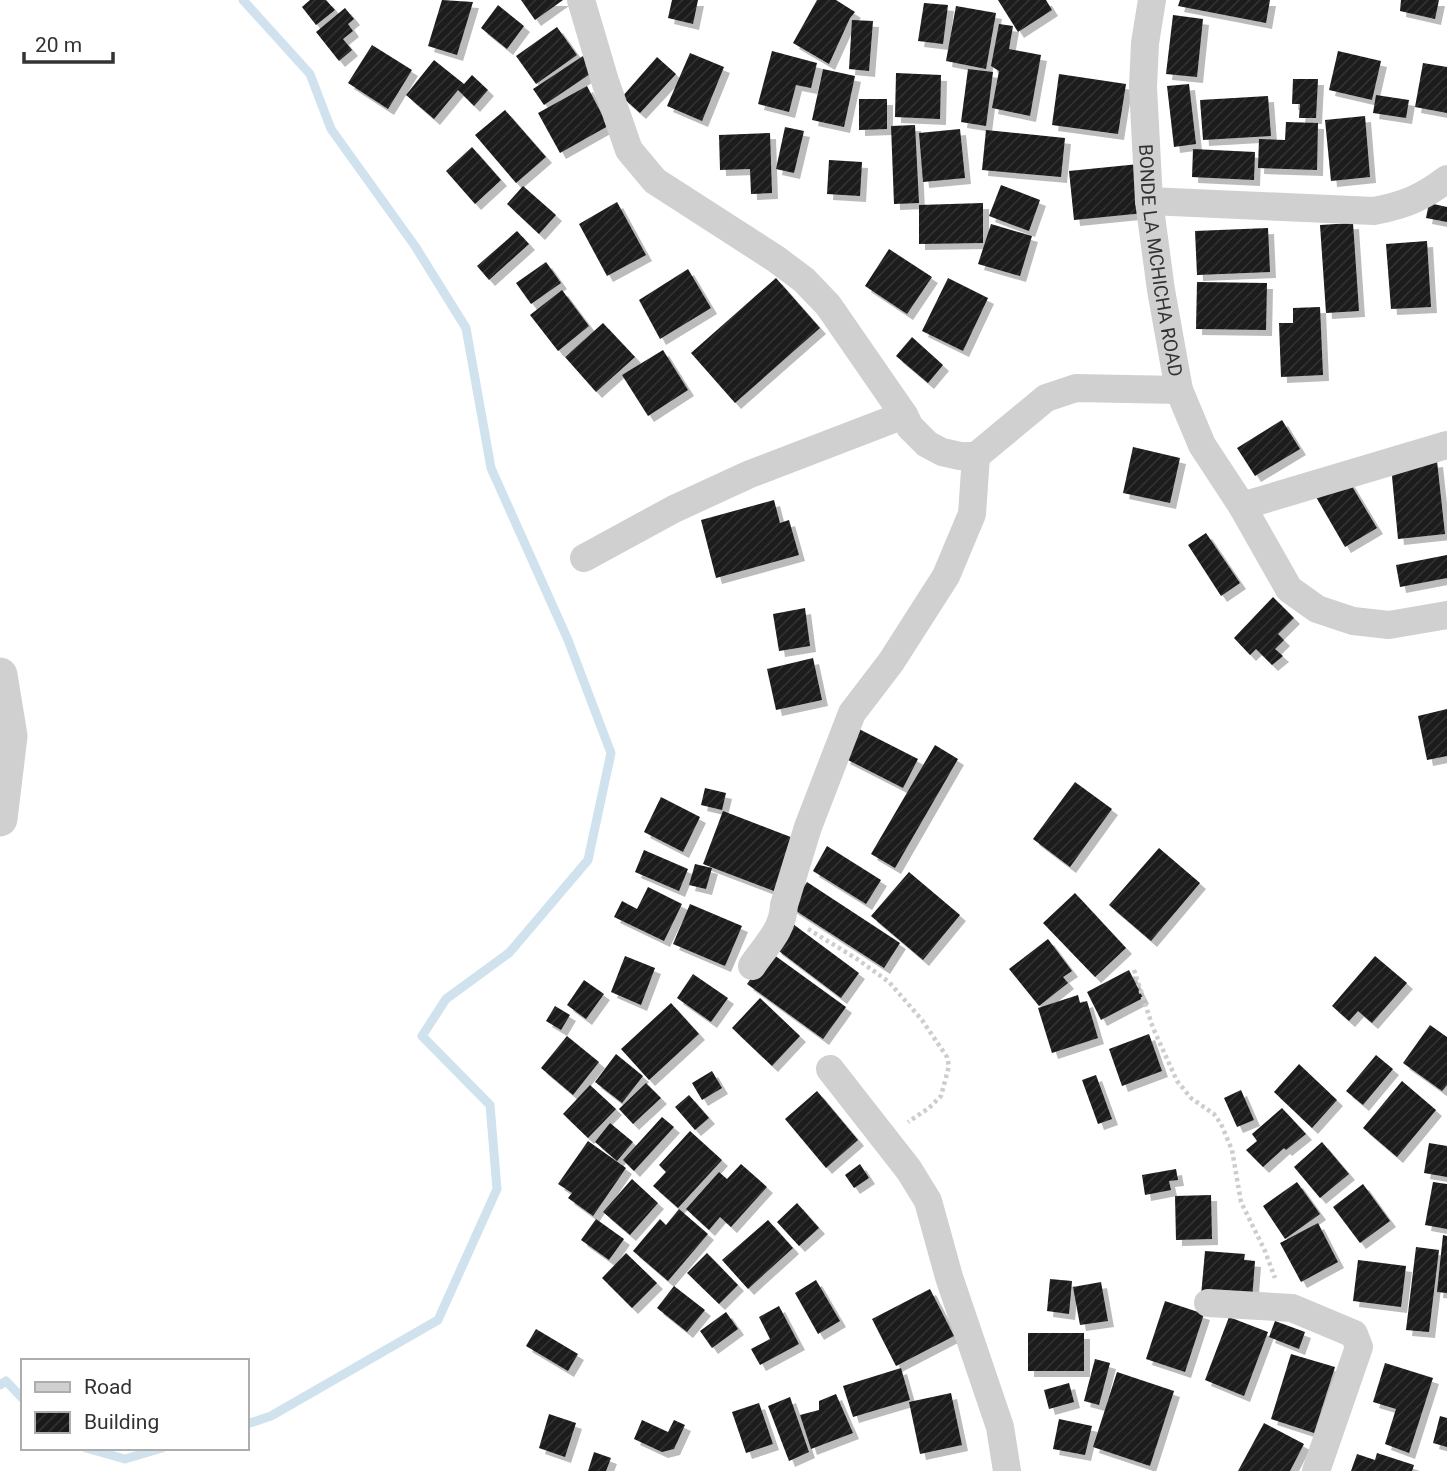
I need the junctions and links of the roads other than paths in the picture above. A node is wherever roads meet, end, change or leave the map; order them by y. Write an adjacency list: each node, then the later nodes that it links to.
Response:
1 (581, 0): 6 (street)
2 (1152, 0): 4 (street, BONDE LA MCHICHA ROAD)
3 (1447, 179): 4 (street)
4 (1149, 201): 5 (street, BONDE LA MCHICHA ROAD)
5 (1180, 390): 8 (street); 9 (street, BONDE LA MCHICHA ROAD)
6 (904, 415): 8 (street); 10 (street)
7 (1447, 445): 9 (street)
8 (976, 456): 14 (street)
9 (1242, 506): 11 (street, BONDE LA MCHICHA ROAD)
10 (584, 558)
11 (1447, 615)
12 (0, 675): 13 (street)
13 (0, 819)
14 (752, 966)
15 (830, 1069): 17 (street)
16 (1208, 1303): 18 (street)
17 (1007, 1471)
18 (1316, 1471)

